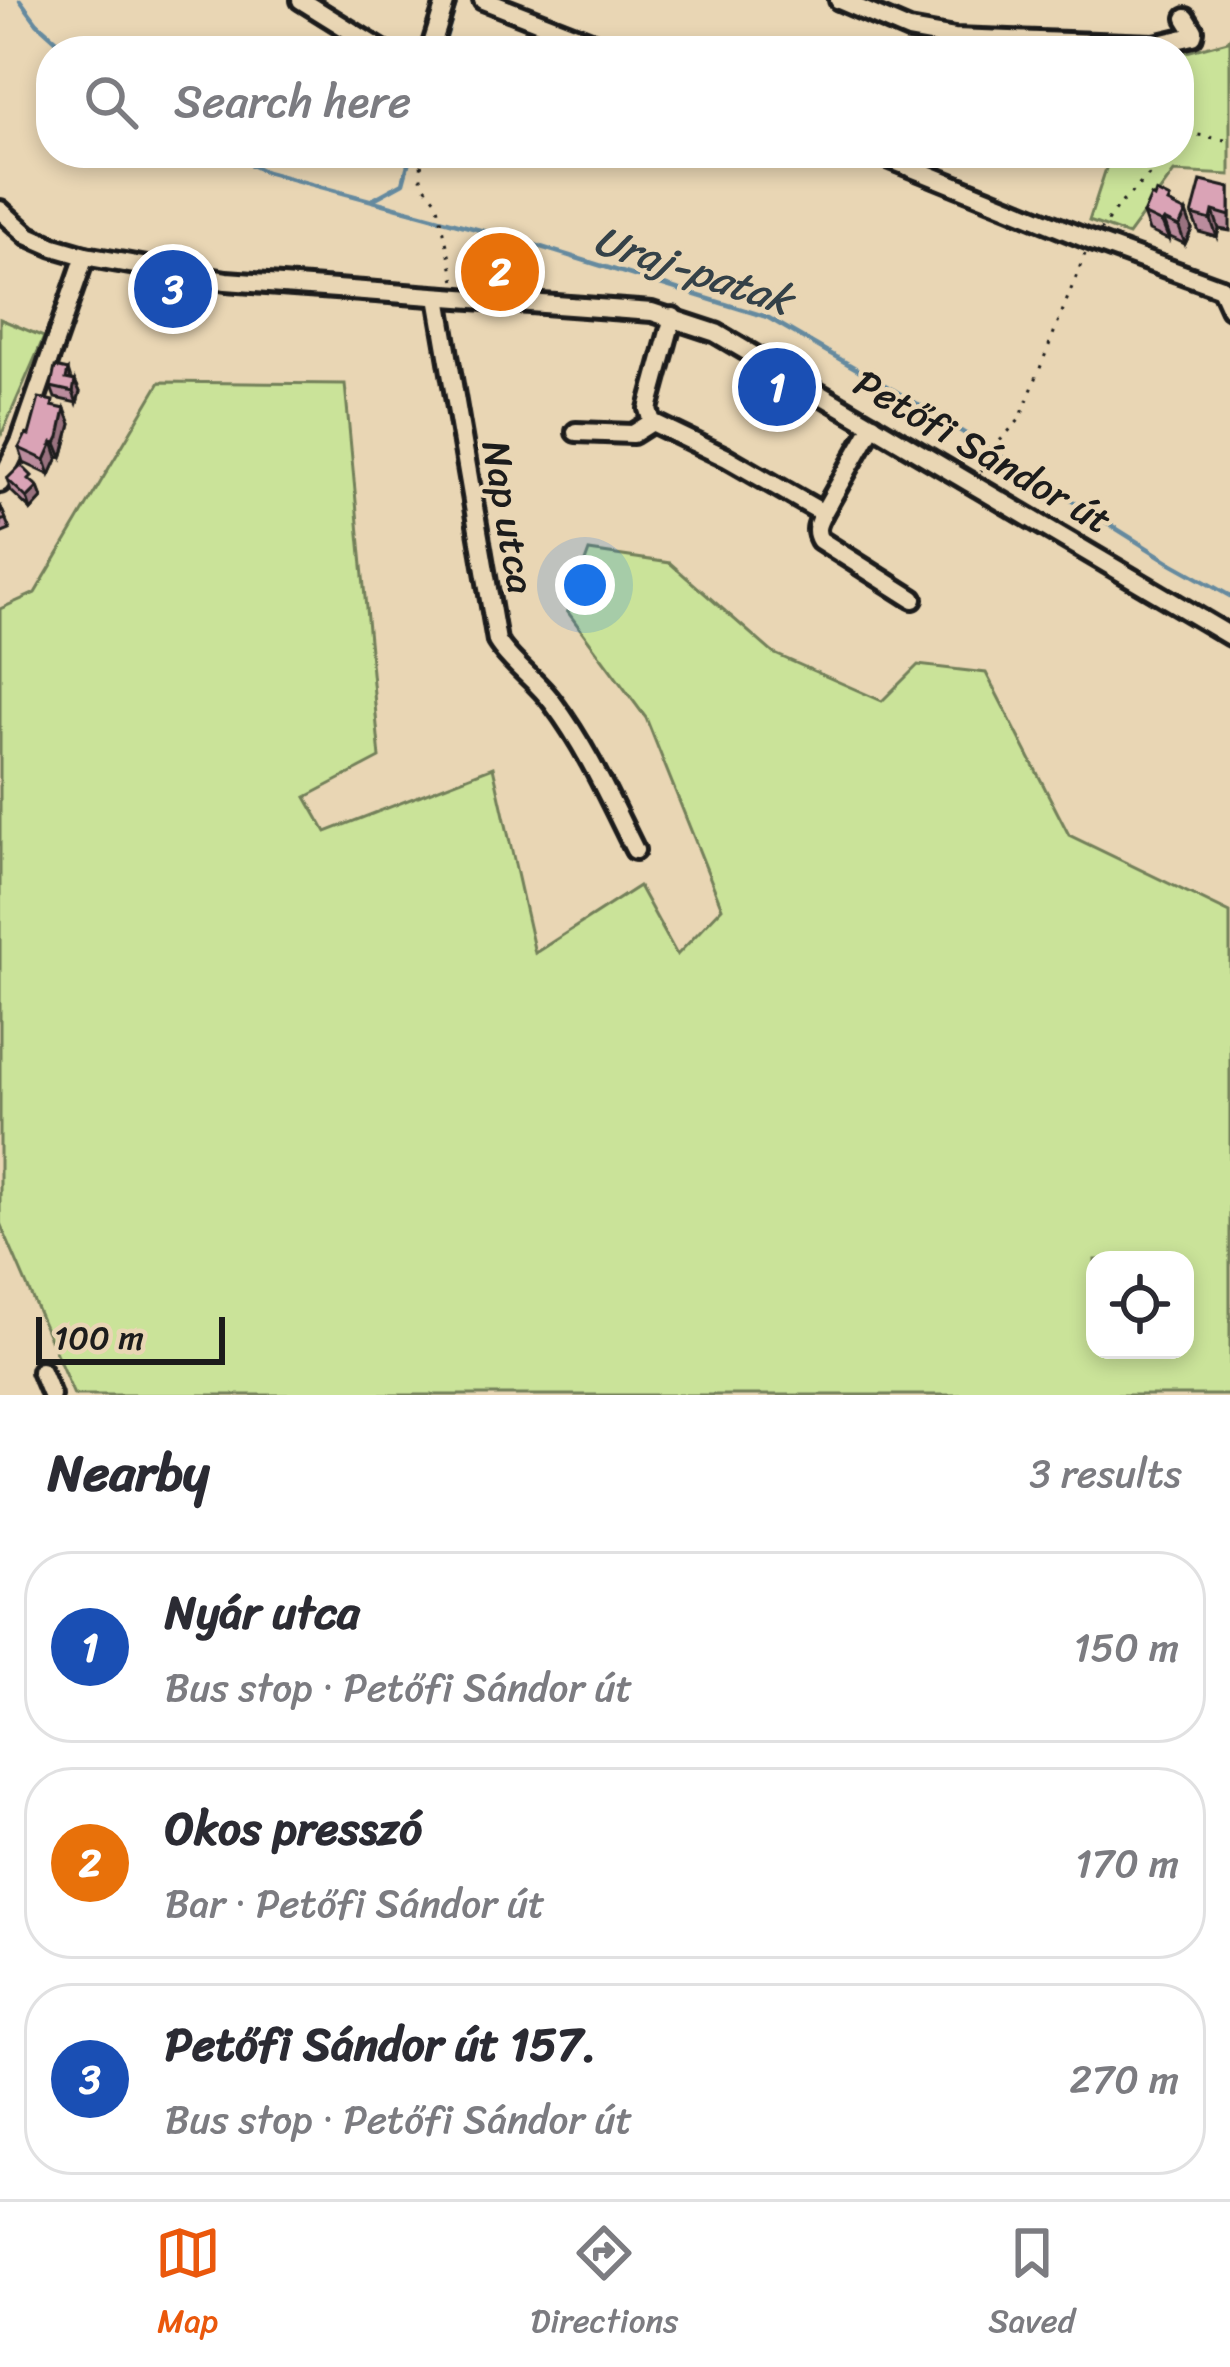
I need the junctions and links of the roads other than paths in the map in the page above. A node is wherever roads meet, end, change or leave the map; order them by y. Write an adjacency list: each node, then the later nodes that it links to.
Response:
1 (301, 0): 6 (street)
2 (446, 0): 7 (street)
3 (483, 0): 8 (street)
4 (839, 0): 9 (street)
5 (1186, 18): 10 (street)
6 (359, 36)
7 (435, 36)
8 (575, 36)
9 (944, 36)
10 (1193, 36)
11 (912, 168): 14 (street)
12 (0, 210): 13 (street, Petőfi Sándor út)
13 (85, 256): 15 (street, Petőfi Sándor út); 21 (street)
14 (1225, 286): 16 (street)
15 (438, 297): 17 (street, Petőfi Sándor út); 25 (street, Nap utca)
16 (1230, 308)
17 (673, 317): 18 (street); 19 (street, Petőfi Sándor út)
18 (652, 422): 20 (street); 22 (street)
19 (873, 425): 22 (street); 24 (street, Petőfi Sándor út)
20 (576, 432)
21 (0, 483)
22 (823, 513): 23 (street)
23 (914, 599)
24 (1230, 636)
25 (634, 850)
26 (41, 1371): 27 (street)
27 (51, 1395)

